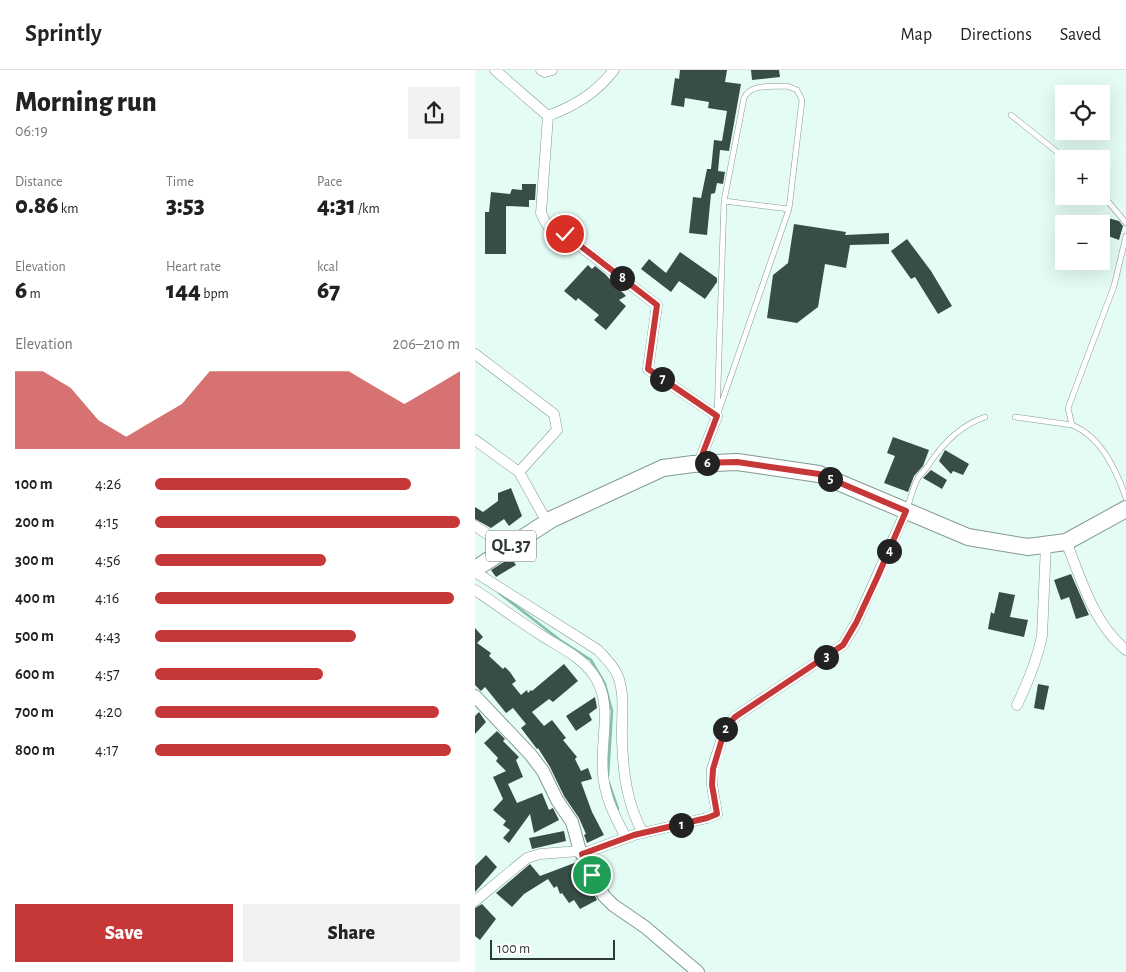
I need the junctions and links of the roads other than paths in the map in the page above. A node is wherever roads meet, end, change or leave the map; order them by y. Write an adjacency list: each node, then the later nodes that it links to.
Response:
1 (495, 70): 5 (street)
2 (541, 70): 3 (street)
3 (552, 70)
4 (614, 70): 5 (street)
5 (548, 116): 14 (street)
6 (1011, 116): 7 (lane)
7 (1055, 150)
8 (724, 201): 10 (lane); 10 (lane); 14 (lane)
9 (1110, 204): 11 (lane)
10 (789, 209): 14 (lane)
11 (1126, 223)
12 (1126, 236): 17 (lane)
13 (475, 354): 20 (street)
14 (717, 416): 19 (street)
15 (985, 417): 23 (lane)
16 (1015, 417): 17 (lane)
17 (1072, 425): 21 (lane)
18 (475, 440): 20 (street)
19 (699, 463): 23 (main road, QL.37); 24 (main road, QL.37)
20 (519, 472): 24 (street)
21 (1126, 498)
22 (1126, 509): 26 (main road, QL.37)
23 (906, 511): 27 (main road, QL.37); 34 (street)
24 (547, 522): 28 (main road, QL.37)
25 (475, 526): 28 (street)
26 (1066, 542): 27 (main road, QL.37); 31 (street)
27 (1046, 544): 33 (street)
28 (508, 548): 29 (main road, QL.37)
29 (475, 571): 34 (street)
30 (475, 590): 35 (street)
31 (1126, 650)
32 (475, 696): 36 (street)
33 (1017, 705)
34 (643, 833): 35 (street)
35 (626, 838): 36 (street)
36 (581, 852): 37 (street); 38 (street)
37 (475, 901)
38 (698, 972)

